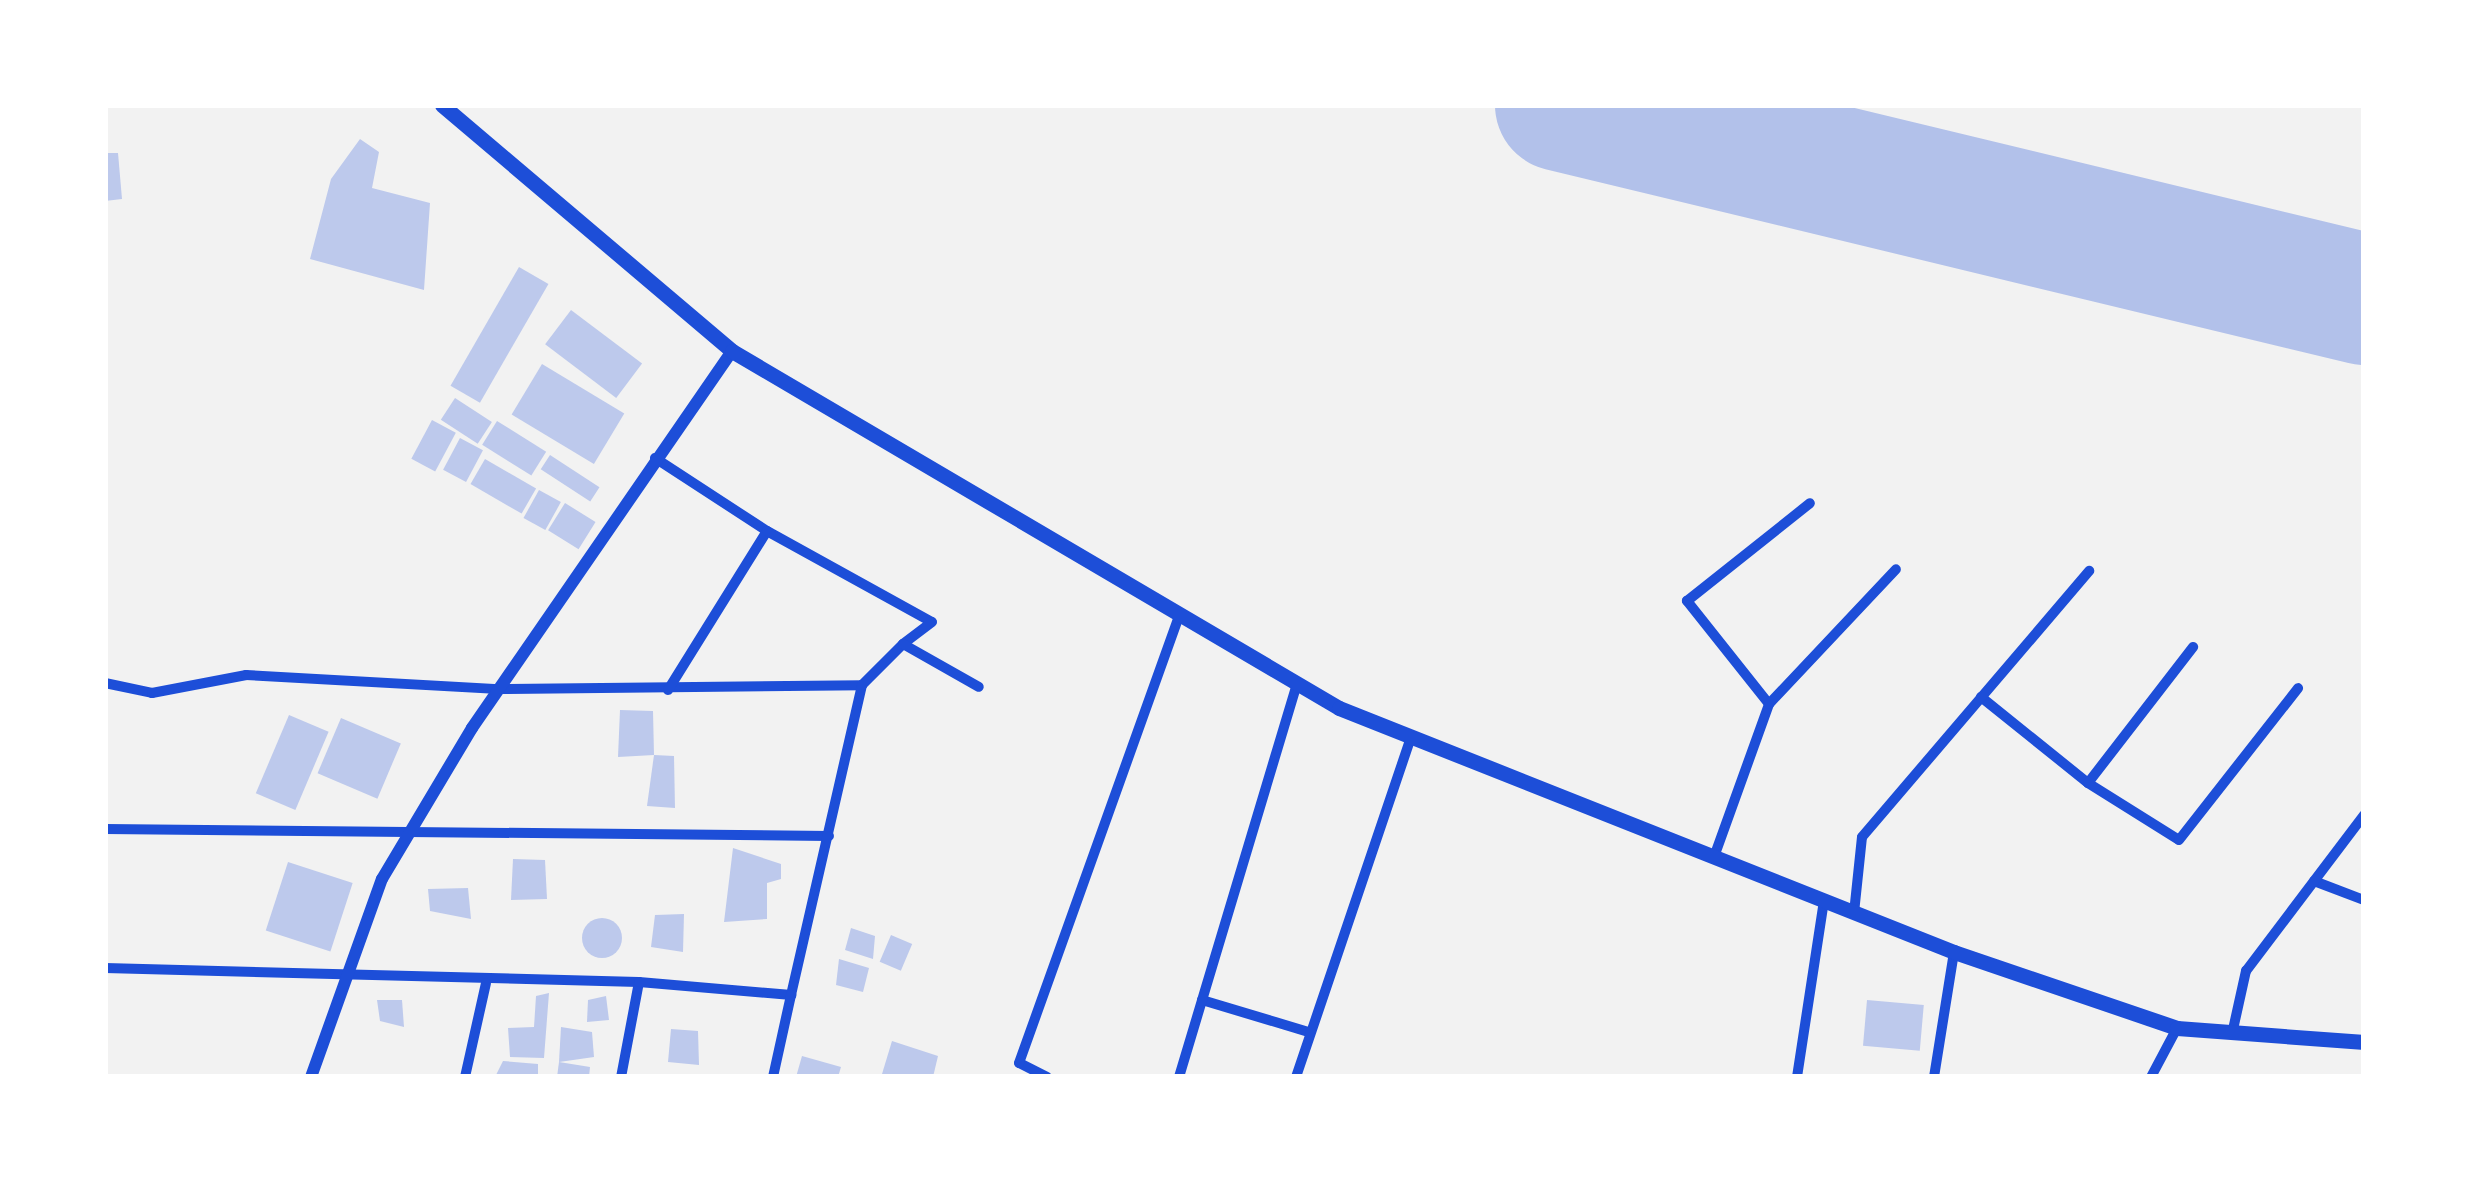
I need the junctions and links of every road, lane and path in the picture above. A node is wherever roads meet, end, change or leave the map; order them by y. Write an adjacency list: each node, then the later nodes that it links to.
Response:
1 (442, 105): 2 (main road)
2 (732, 352): 3 (street); 8 (main road)
3 (654, 457): 5 (street); 16 (street)
4 (1810, 503): 19 (street)
5 (767, 531): 9 (street); 17 (street)
6 (1896, 569): 19 (street)
7 (2089, 570): 18 (street)
8 (1180, 614): 12 (main road); 46 (street)
9 (904, 644): 13 (street); 14 (street)
10 (2193, 646): 21 (street)
11 (105, 683): 16 (street)
12 (1297, 683): 20 (main road); 37 (street)
13 (862, 685): 17 (street); 25 (street)
14 (979, 687)
15 (2298, 688): 21 (street)
16 (500, 689): 17 (street); 24 (street)
17 (668, 690)
18 (1981, 697): 21 (street); 30 (street)
19 (1769, 704): 26 (street)
20 (1411, 737): 26 (main road); 39 (street)
21 (2088, 784)
22 (2364, 816): 27 (street)
23 (105, 829): 24 (street)
24 (408, 836): 25 (street); 33 (street)
25 (829, 836): 36 (street)
26 (1714, 857): 28 (main road)
27 (2314, 881): 29 (street); 40 (street)
28 (1824, 900): 30 (main road); 49 (street)
29 (2364, 900)
30 (1854, 913): 31 (main road)
31 (1954, 952): 38 (main road); 50 (street)
32 (105, 968): 33 (street)
33 (342, 974): 34 (street); 42 (street)
34 (486, 982): 35 (street); 43 (street)
35 (639, 982): 36 (street); 44 (street)
36 (791, 995): 45 (street)
37 (1202, 1000): 39 (street); 47 (street)
38 (2176, 1028): 40 (main road); 51 (street)
39 (1309, 1032): 48 (street)
40 (2232, 1034): 41 (main road)
41 (2364, 1042)
42 (311, 1077)
43 (465, 1077)
44 (620, 1077)
45 (773, 1077)
46 (1047, 1077)
47 (1179, 1077)
48 (1296, 1077)
49 (1797, 1077)
50 (1934, 1077)
51 (2150, 1077)

